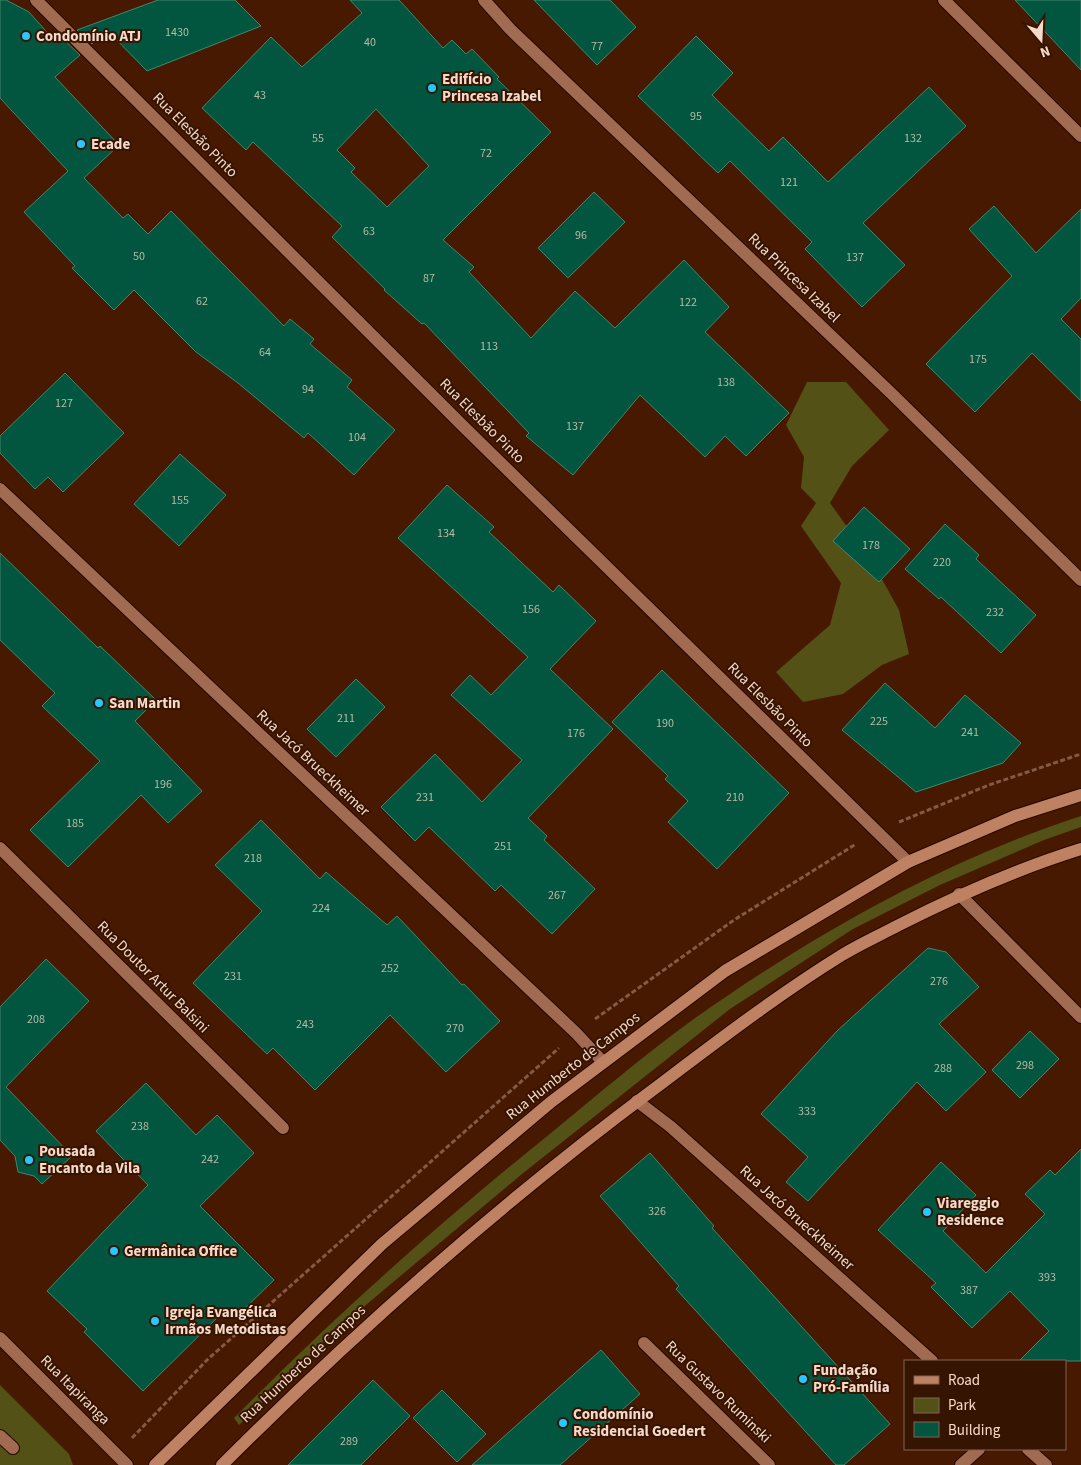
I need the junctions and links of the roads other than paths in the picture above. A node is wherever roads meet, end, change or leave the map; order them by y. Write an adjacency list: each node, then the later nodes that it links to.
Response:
1 (36, 0): 10 (street, Rua Elesbão Pinto)
2 (484, 0): 6 (street, Rua Princesa Izabel)
3 (944, 0): 4 (street)
4 (1081, 136)
5 (0, 489): 13 (street, Rua Jacó Brueckheimer)
6 (1081, 580)
7 (1081, 795): 10 (main road, Rua Humberto de Campos)
8 (0, 848): 15 (street, Rua Doutor Artur Balsini)
9 (1081, 849): 11 (main road, Rua Humberto de Campos)
10 (908, 862): 13 (main road, Rua Humberto de Campos)
11 (959, 894): 12 (street); 14 (main road, Rua Humberto de Campos)
12 (1081, 1017)
13 (603, 1062): 24 (main road, Rua Humberto de Campos)
14 (637, 1101): 18 (street, Rua Jacó Brueckheimer); 25 (main road, Rua Humberto de Campos)
15 (284, 1128)
16 (0, 1338): 23 (street, Rua Itapiranga)
17 (644, 1343): 26 (street, Rua Gustavo Ruminski)
18 (931, 1360)
19 (0, 1436): 20 (street)
20 (13, 1448)
21 (978, 1450): 27 (street)
22 (1029, 1450): 28 (street)
23 (127, 1465)
24 (155, 1465)
25 (222, 1465)
26 (769, 1465)
27 (961, 1465)
28 (1046, 1465)

